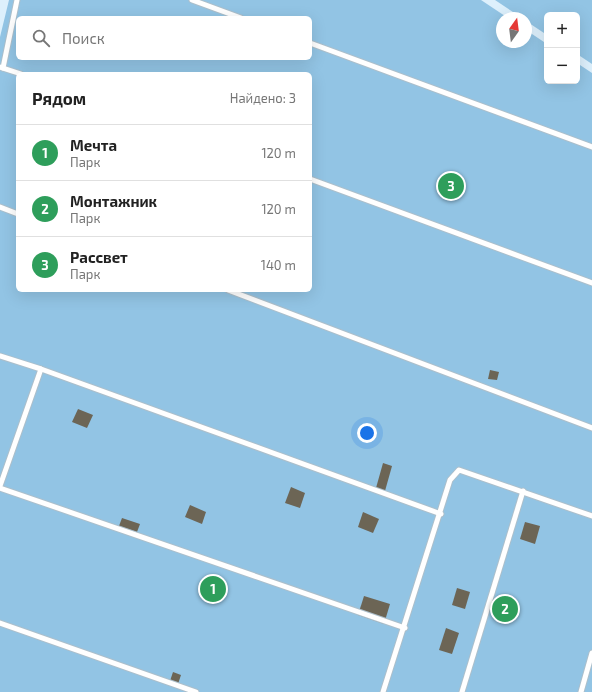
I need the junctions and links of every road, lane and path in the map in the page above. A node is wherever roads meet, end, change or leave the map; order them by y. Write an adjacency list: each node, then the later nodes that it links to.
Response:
1 (17, 0): 5 (lane)
2 (192, 0): 3 (lane)
3 (236, 16)
4 (312, 45): 7 (lane)
5 (2, 67): 6 (lane)
6 (16, 72)
7 (592, 148)
8 (312, 180): 11 (lane)
9 (0, 207): 10 (lane)
10 (16, 213)
11 (592, 283)
12 (233, 292): 15 (lane)
13 (0, 356): 14 (lane)
14 (41, 369): 16 (lane); 18 (lane)
15 (592, 428)
16 (0, 487): 21 (lane)
17 (523, 491): 18 (lane); 19 (lane); 25 (lane)
18 (441, 514): 21 (lane)
19 (592, 516)
20 (0, 623): 23 (lane)
21 (405, 628): 24 (lane)
22 (592, 653): 26 (lane)
23 (196, 692)
24 (383, 692)
25 (462, 692)
26 (581, 692)

